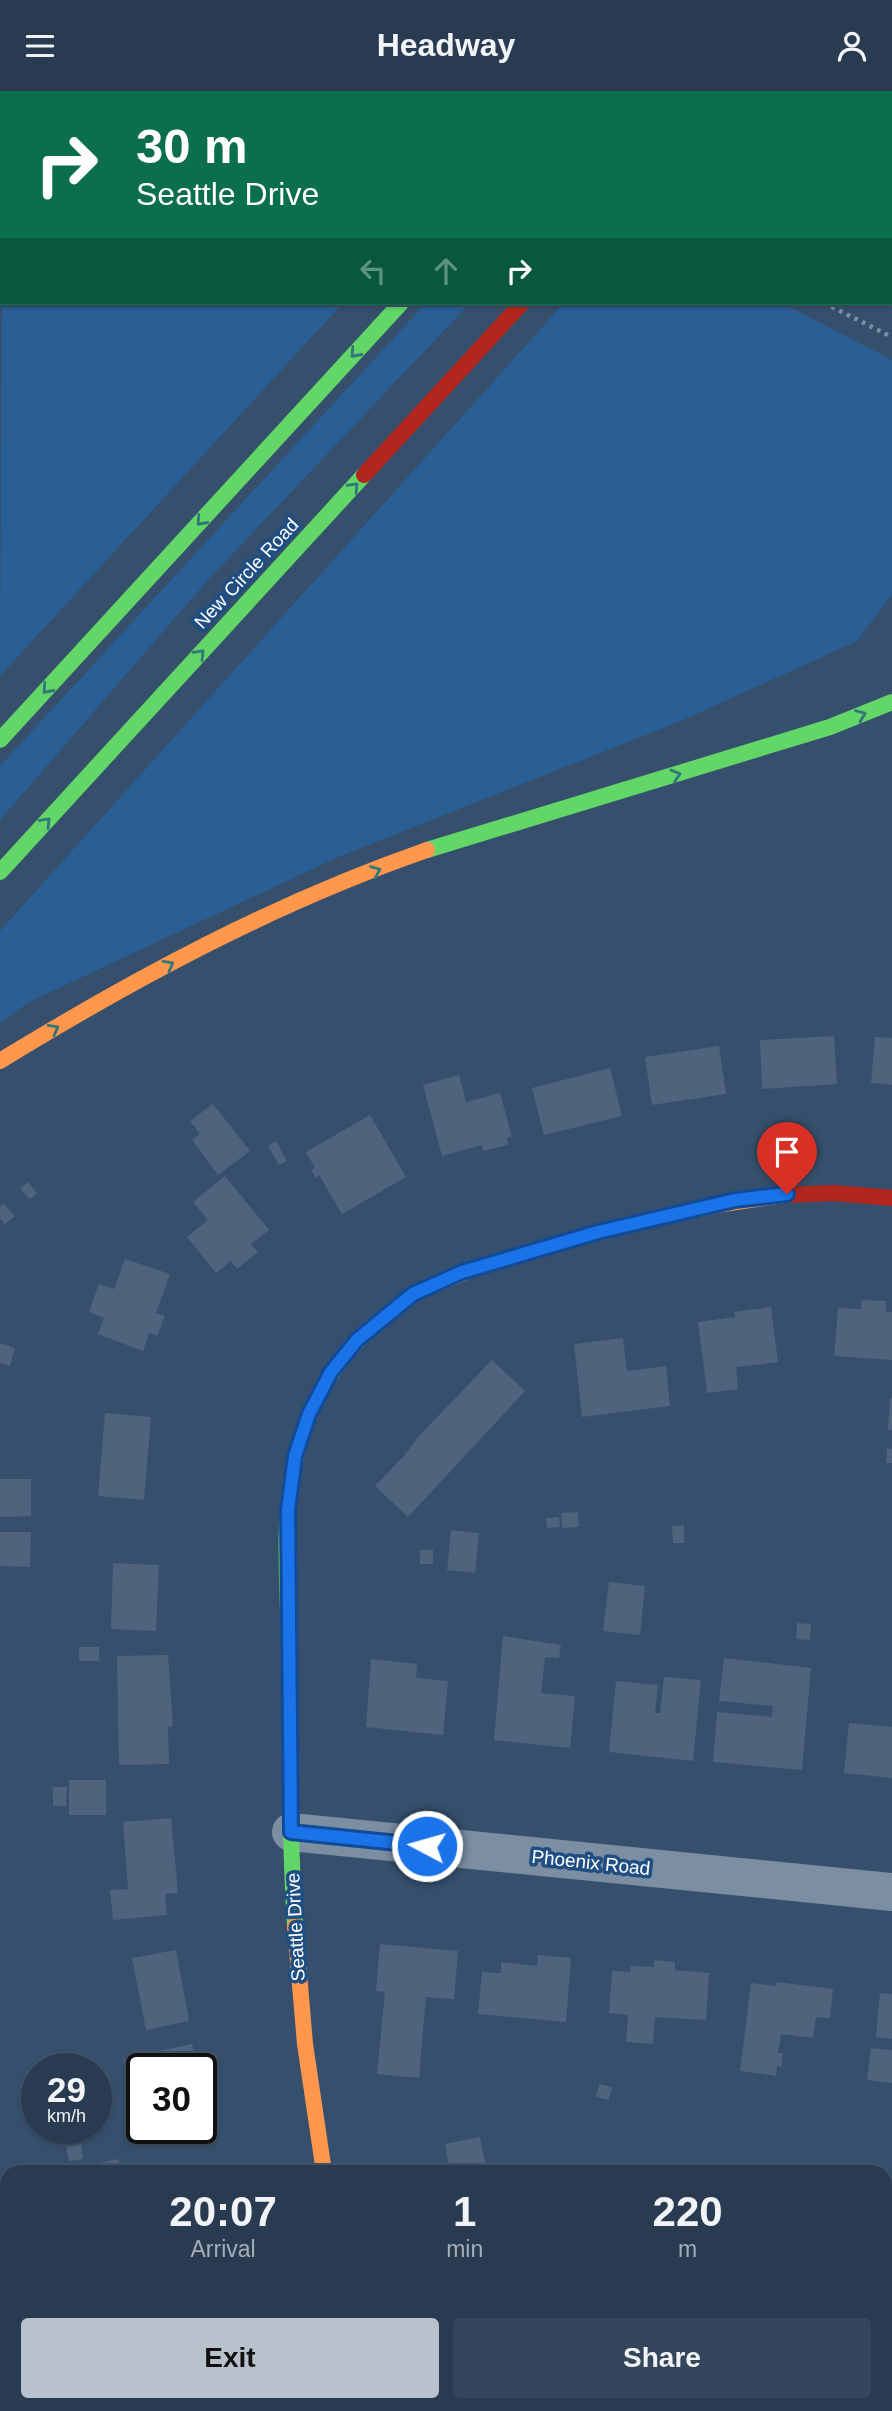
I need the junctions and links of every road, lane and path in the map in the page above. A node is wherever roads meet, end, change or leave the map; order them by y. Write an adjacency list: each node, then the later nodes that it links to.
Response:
1 (399, 305): 6 (main road, one-way to 6)
2 (520, 305): 7 (main road, New Circle Road, one-way to 2)
3 (828, 305): 4 (path)
4 (892, 337)
5 (892, 702): 8 (main road, one-way to 5)
6 (0, 740)
7 (0, 872)
8 (0, 1061)
9 (892, 1198): 10 (main road, Seattle Drive)
10 (291, 1832): 11 (street, Phoenix Road); 12 (main road, Seattle Drive)
11 (892, 1892)
12 (323, 2165)

